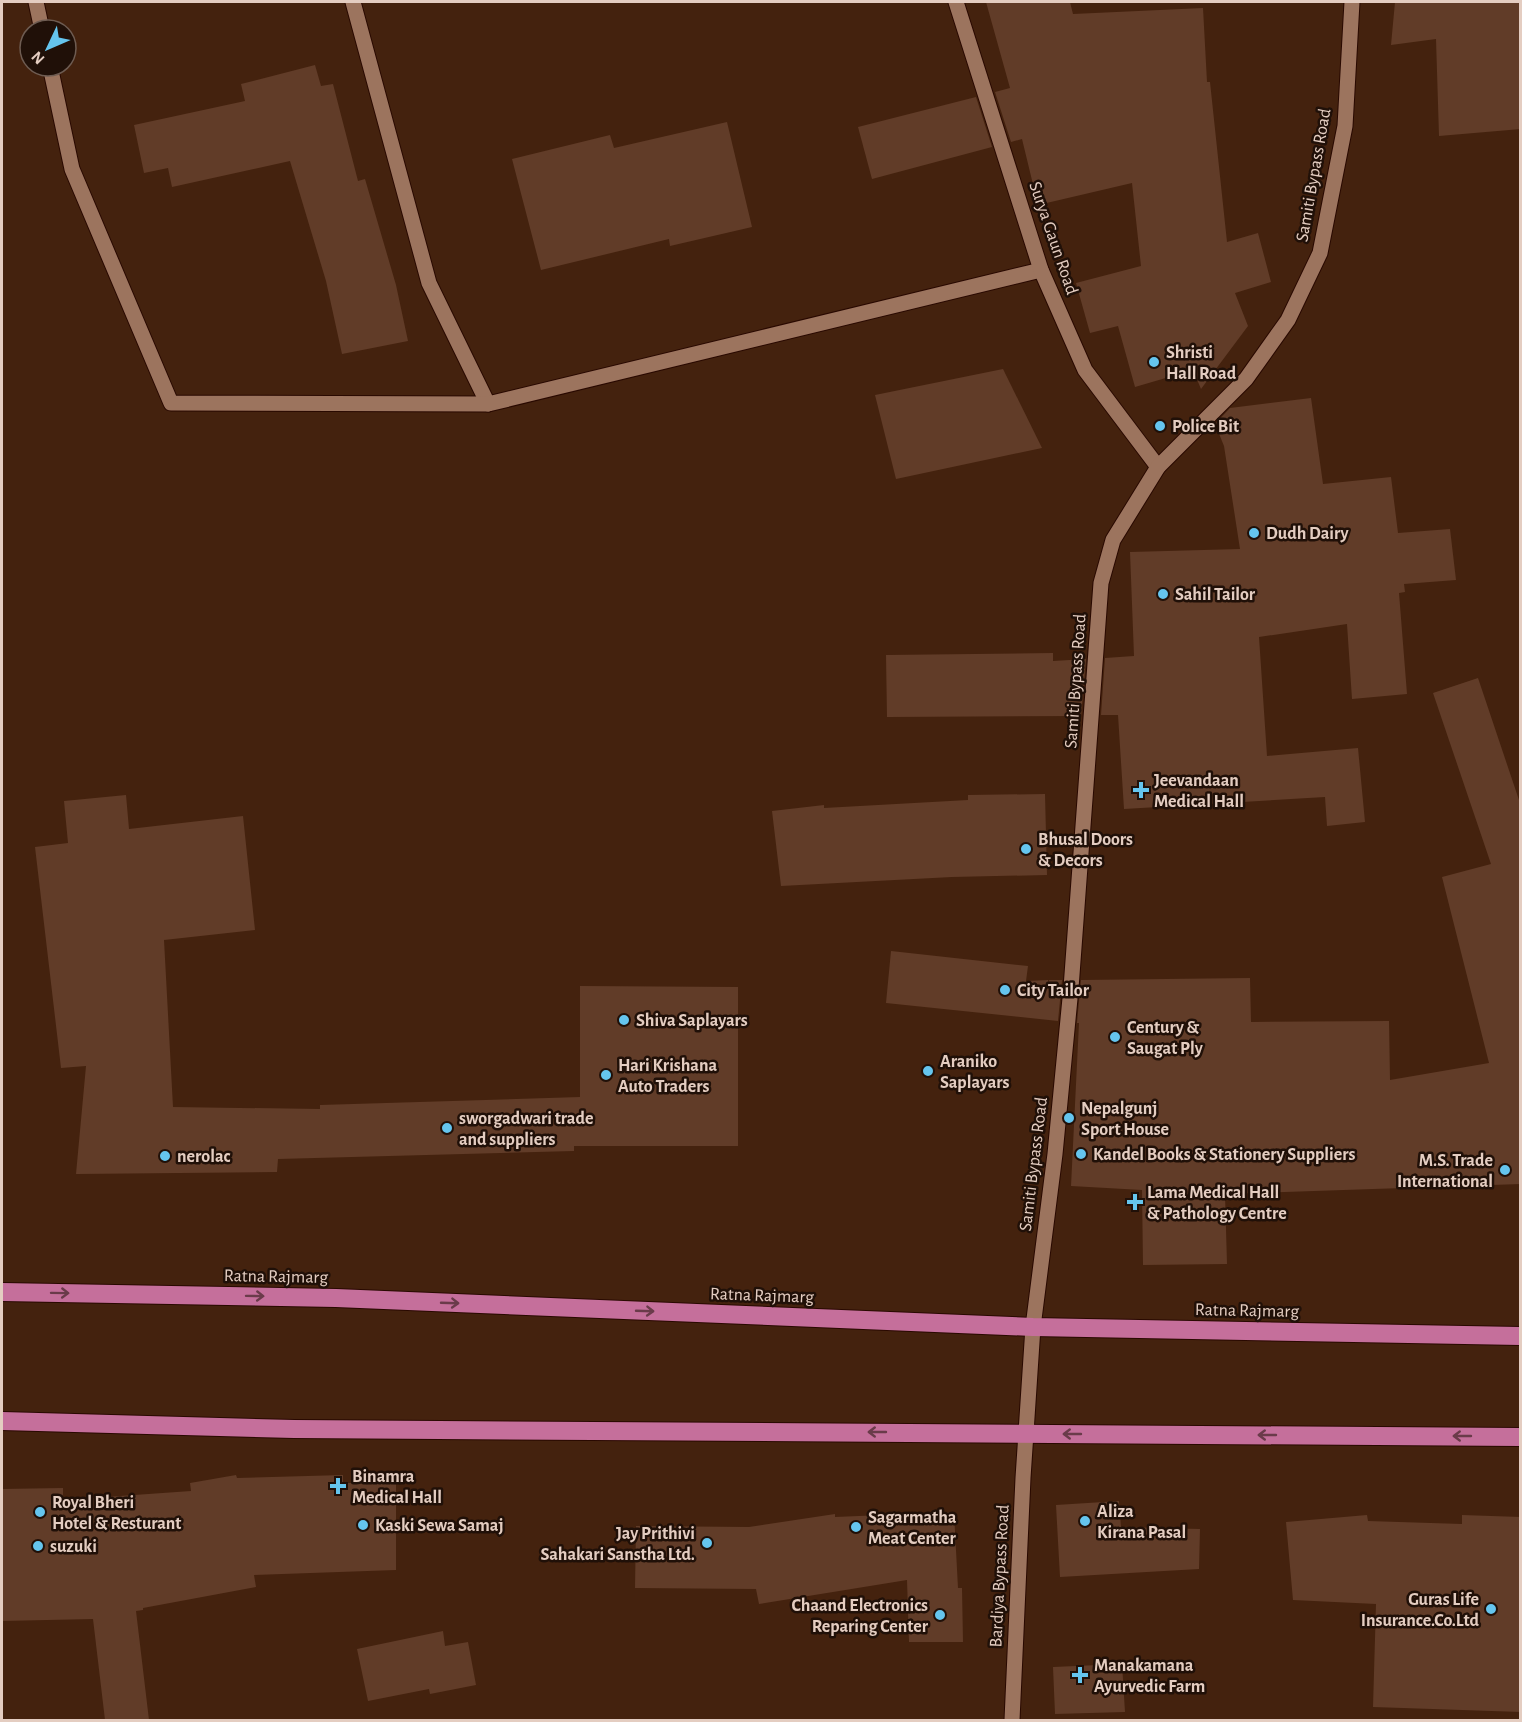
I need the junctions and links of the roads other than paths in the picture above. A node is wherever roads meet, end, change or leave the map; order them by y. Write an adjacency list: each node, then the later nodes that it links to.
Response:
1 (36, 2): 5 (street)
2 (353, 2): 8 (street)
3 (956, 2): 7 (street, Surya Gaun Road)
4 (1352, 2): 9 (street, Samiti Bypass Road)
5 (39, 18)
6 (53, 78): 8 (street)
7 (1041, 270): 8 (street); 9 (street, Surya Gaun Road)
8 (488, 404)
9 (1158, 467): 11 (street, Samiti Bypass Road)
10 (2, 1292): 11 (highway, Ratna Rajmarg, one-way to 11)
11 (1033, 1327): 12 (highway, Ratna Rajmarg); 14 (street, Samiti Bypass Road)
12 (1521, 1336)
13 (2, 1421): 14 (highway, one-way to 13)
14 (1026, 1433): 15 (highway, one-way to 14); 16 (street, Bardiya Bypass Road)
15 (1521, 1437)
16 (1011, 1720)

